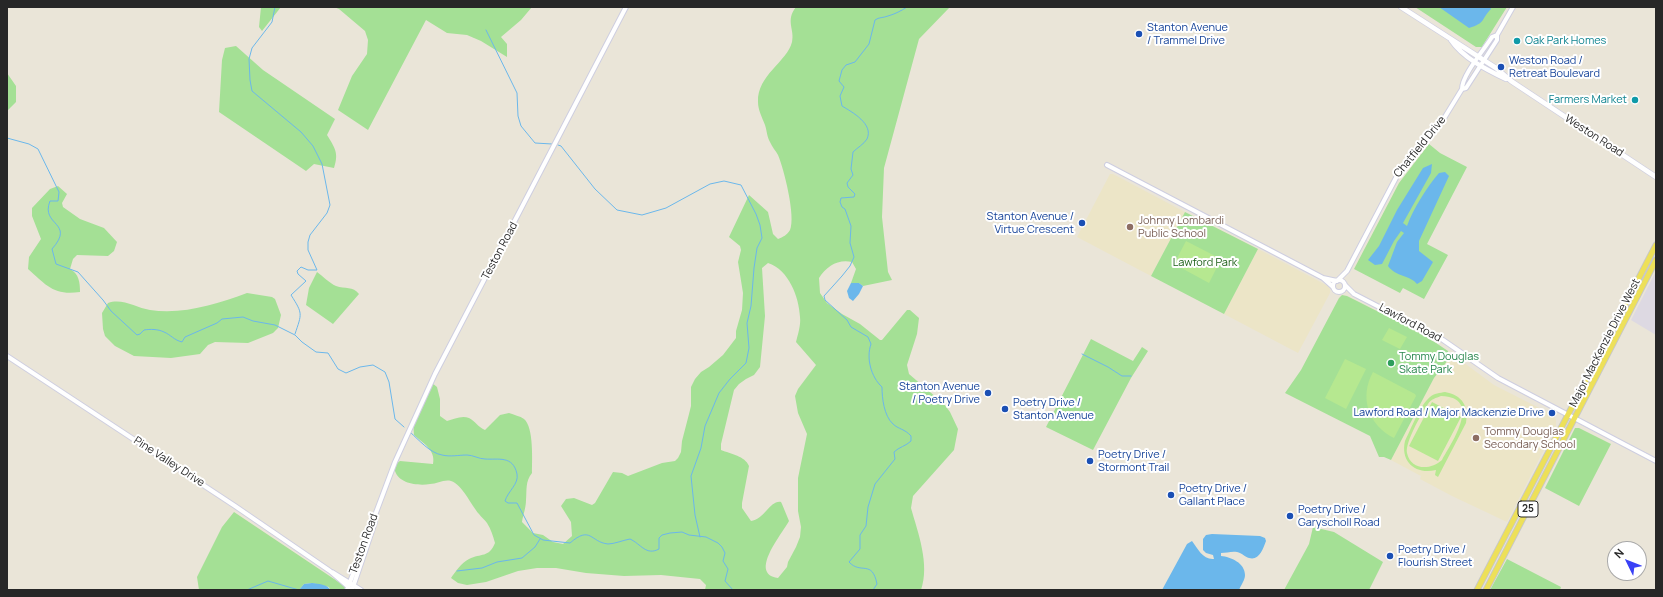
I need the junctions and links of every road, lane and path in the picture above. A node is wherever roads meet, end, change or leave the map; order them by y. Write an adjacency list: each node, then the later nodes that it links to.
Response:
1 (626, 7): 23 (street, Teston Road)
2 (1401, 7): 4 (main road, Weston Road)
3 (1513, 7): 5 (street, Chatfield Drive)
4 (1451, 40): 5 (main road, Weston Road); 6 (main road, Weston Road)
5 (1482, 59): 6 (street, Chatfield Drive); 7 (main road, Weston Road)
6 (1478, 64): 7 (main road, Weston Road); 12 (street, Chatfield Drive)
7 (1511, 81): 9 (main road, Weston Road)
8 (1107, 165): 13 (street)
9 (1656, 177)
10 (1656, 245): 20 (main road, Major MacKenzie Drive West / 25)
11 (1656, 260): 21 (main road, Major MacKenzie Drive West / 25)
12 (1347, 271): 14 (street, Chatfield Drive); 15 (street, Chatfield Drive)
13 (1323, 278): 14 (street); 16 (street)
14 (1337, 280): 15 (street); 16 (street)
15 (1345, 285): 17 (street); 18 (street, Lawford Road)
16 (1333, 287): 17 (street)
17 (1341, 292): 18 (street, Lawford Road)
18 (1354, 294): 20 (street, Lawford Road)
19 (7, 356): 23 (street, Pine Valley Drive)
20 (1568, 415): 21 (street, Lawford Road); 25 (main road, Major MacKenzie Drive West / 25)
21 (1575, 419): 22 (street, Lawford Road); 26 (main road, Major MacKenzie Drive West / 25)
22 (1656, 461)
23 (350, 588): 24 (street, Pine Valley Drive)
24 (361, 590)
25 (1477, 590)
26 (1486, 590)

